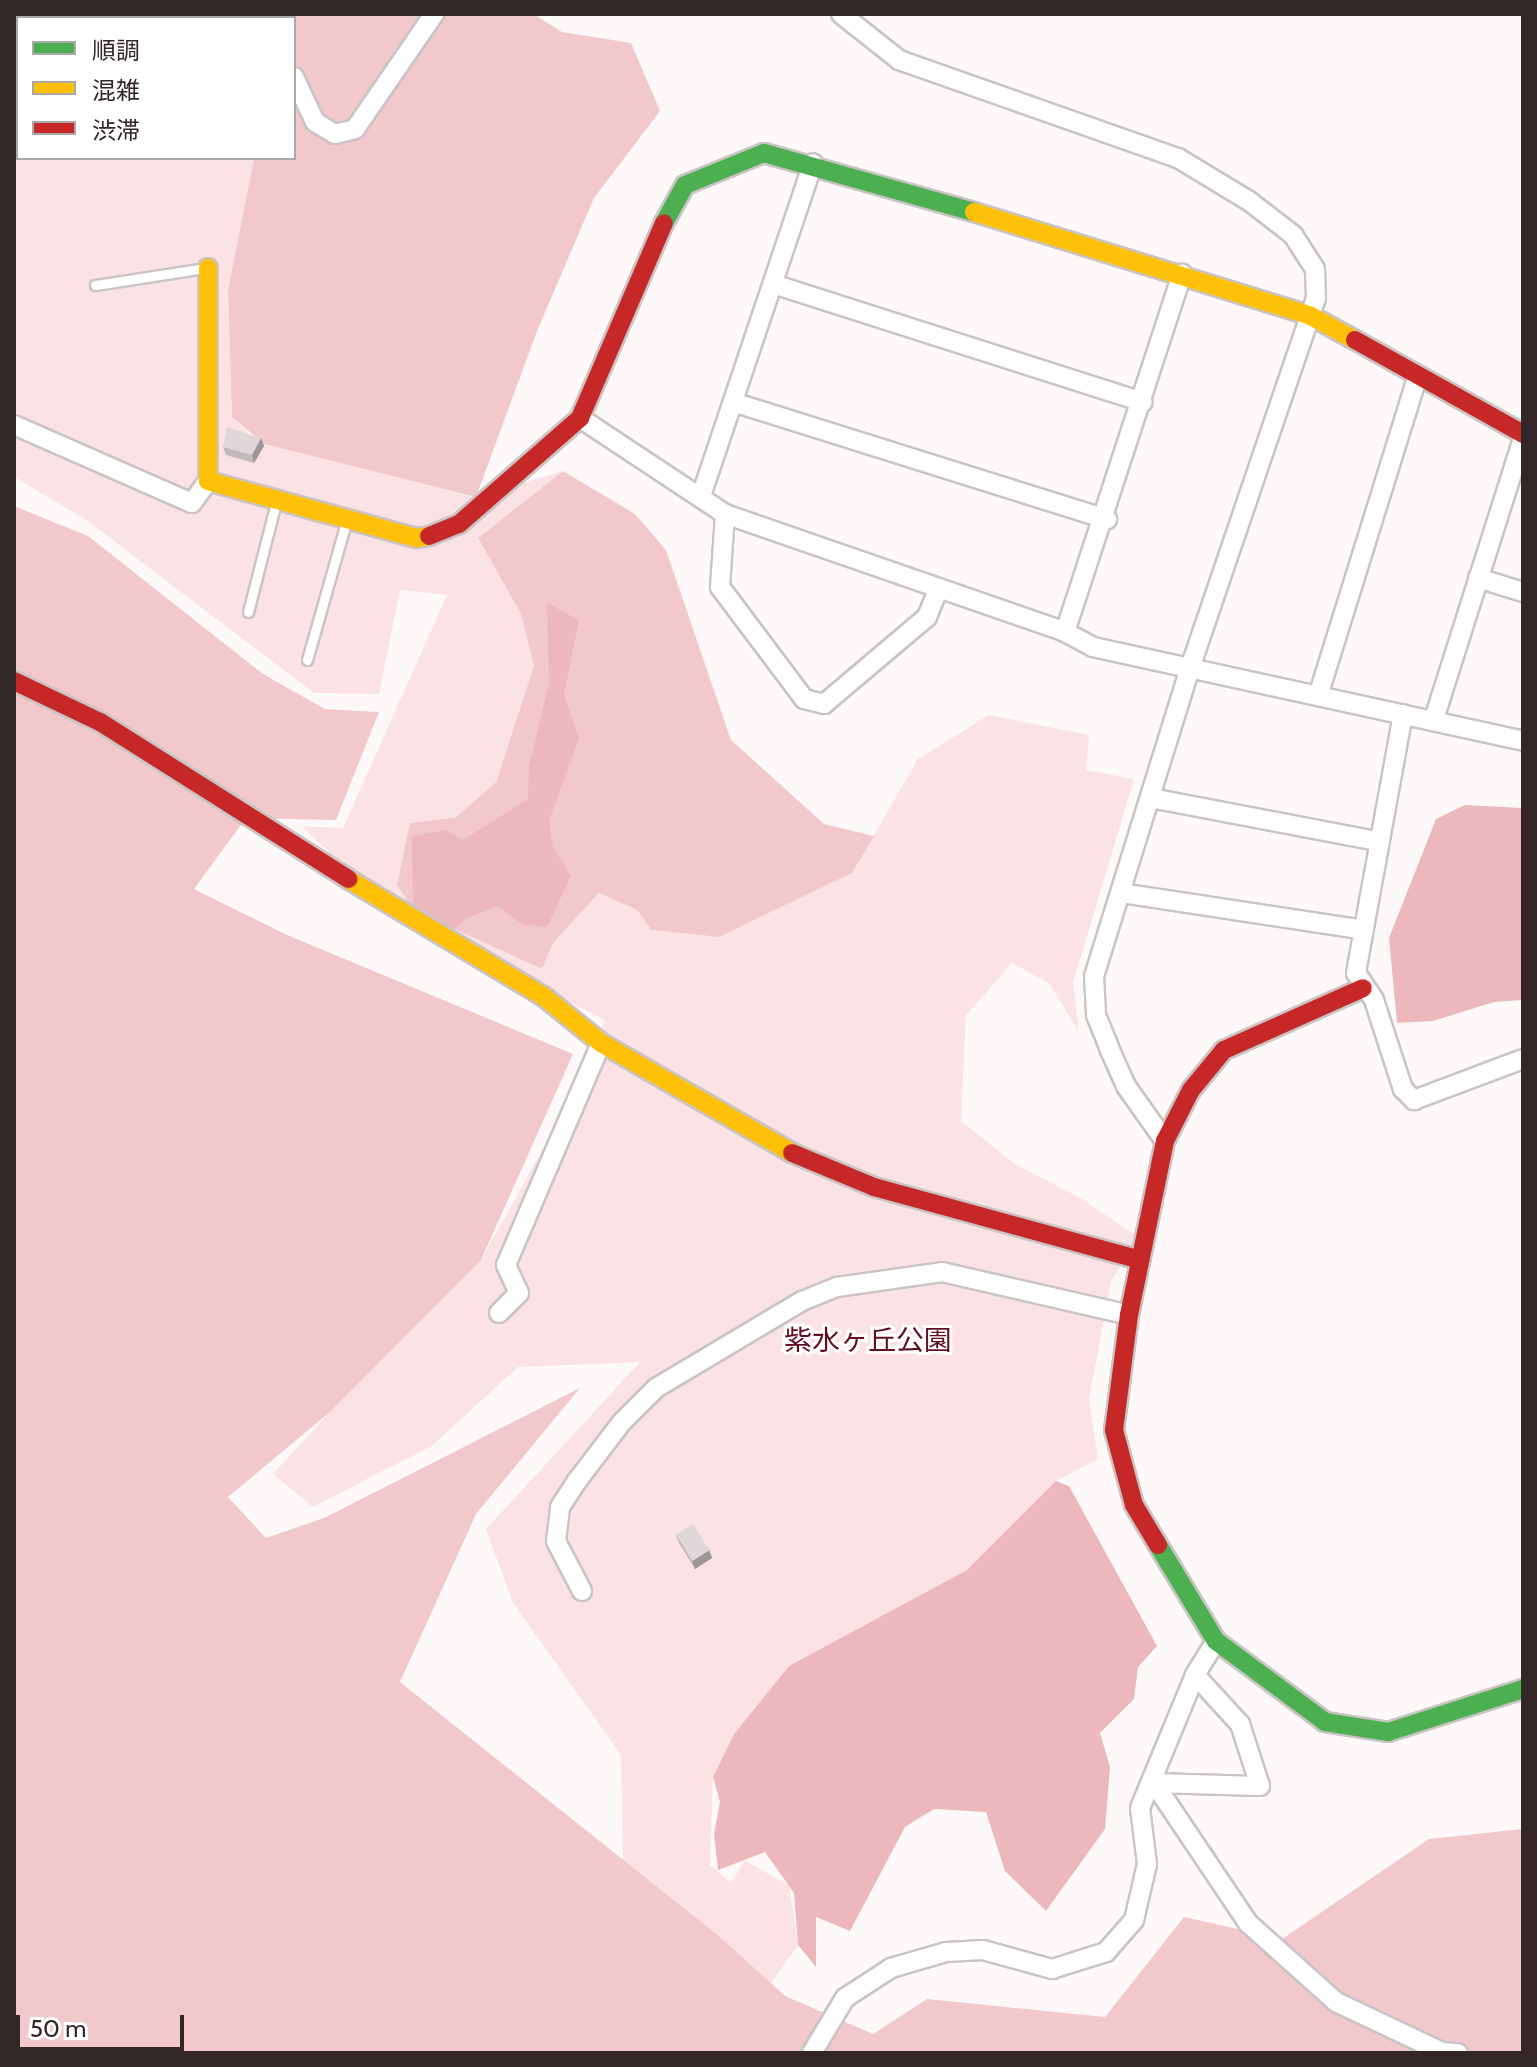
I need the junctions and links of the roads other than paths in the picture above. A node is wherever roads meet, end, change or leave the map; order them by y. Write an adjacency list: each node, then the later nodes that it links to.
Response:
1 (434, 14): 3 (street)
2 (841, 14): 9 (street)
3 (296, 81)
4 (813, 163): 6 (street); 7 (street); 13 (street)
5 (208, 268): 8 (lane); 16 (street)
6 (1182, 274): 9 (street); 11 (street)
7 (773, 284): 11 (street); 12 (street)
8 (95, 285)
9 (1309, 315): 10 (street); 28 (street)
10 (1417, 379): 15 (street); 30 (street)
11 (1143, 402): 21 (street)
12 (736, 403): 17 (street); 21 (street)
13 (580, 418): 17 (street); 20 (street)
14 (14, 425): 16 (street)
15 (1523, 437): 22 (street)
16 (208, 481): 18 (street)
17 (701, 496): 19 (street)
18 (277, 498): 20 (street); 25 (lane)
19 (725, 514): 23 (street); 23 (street)
20 (347, 518): 27 (lane)
21 (1107, 519): 26 (street)
22 (1478, 578): 24 (street); 32 (street)
23 (938, 590): 26 (street)
24 (1523, 592)
25 (248, 612)
26 (1065, 632): 28 (street)
27 (307, 660)
28 (1190, 668): 30 (street); 34 (street)
29 (14, 681): 39 (street)
30 (1318, 696): 31 (street)
31 (1403, 714): 32 (street); 35 (street)
32 (1434, 719): 33 (street)
33 (1523, 741)
34 (1151, 798): 35 (street); 36 (street)
35 (1377, 841): 37 (street)
36 (1121, 893): 37 (street); 41 (street)
37 (1360, 929): 38 (street)
38 (1363, 988): 40 (street); 41 (street)
39 (601, 1043): 42 (street); 43 (street)
40 (1523, 1059)
41 (1165, 1141): 42 (street)
42 (1140, 1260): 44 (street)
43 (499, 1313)
44 (1129, 1315): 45 (street); 46 (street)
45 (582, 1591)
46 (1216, 1641): 47 (street); 48 (street)
47 (1195, 1675): 49 (street); 50 (street)
48 (1523, 1689)
49 (812, 2053)
50 (1458, 2053)

